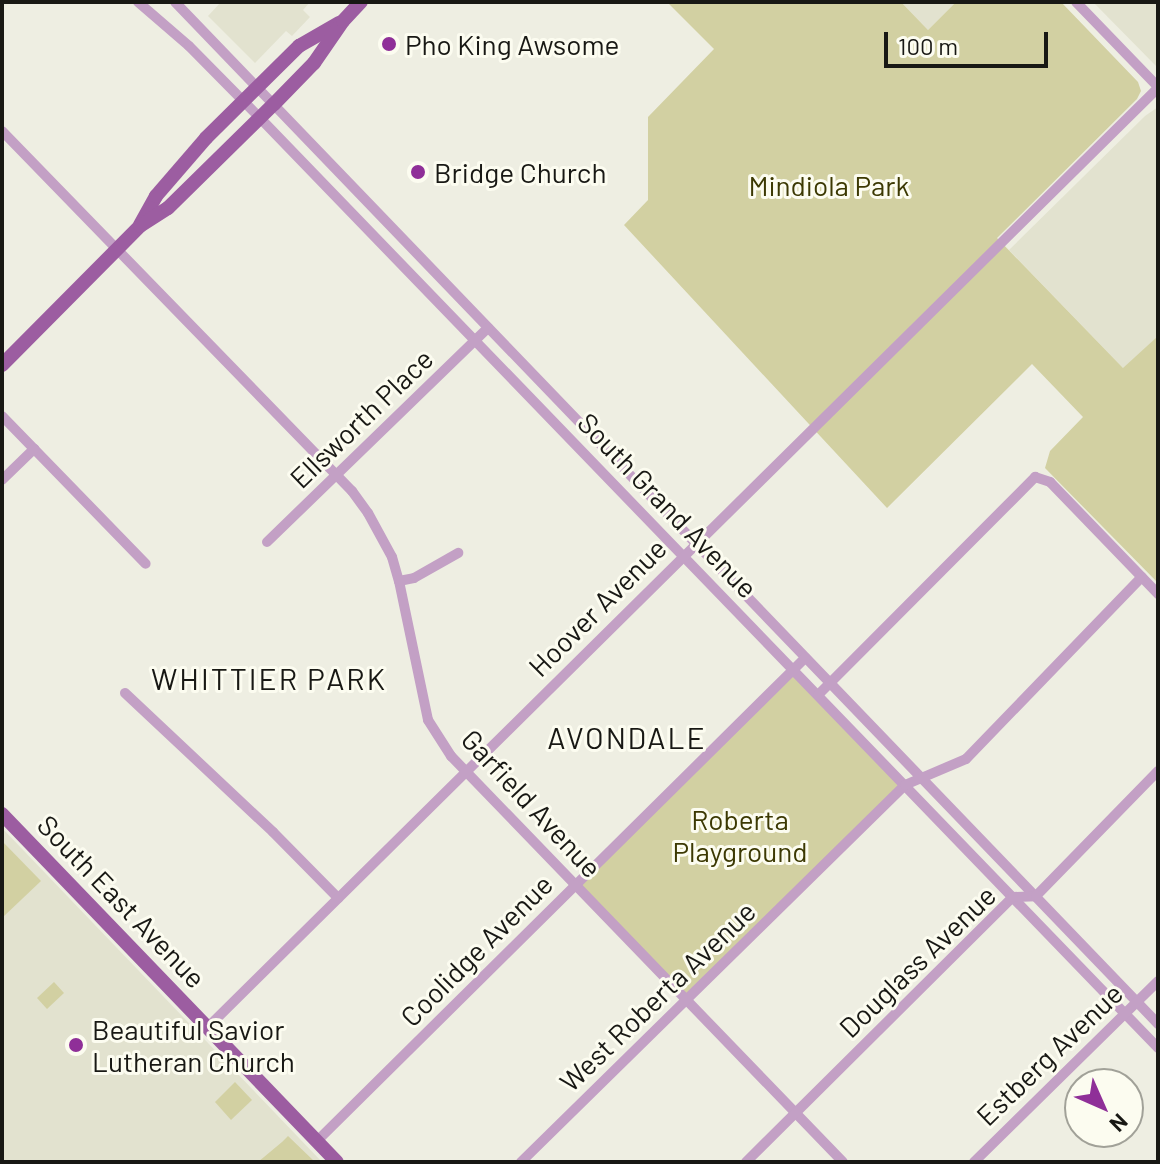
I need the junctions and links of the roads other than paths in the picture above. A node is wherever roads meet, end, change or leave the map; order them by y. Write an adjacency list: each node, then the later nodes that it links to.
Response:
1 (138, 2): 8 (street, South Grand Avenue)
2 (175, 2): 6 (street, South Grand Avenue)
3 (361, 2): 5 (main road)
4 (1076, 2): 7 (street)
5 (343, 21): 6 (main road); 9 (main road)
6 (258, 87): 8 (main road); 9 (street, South Grand Avenue)
7 (1158, 87): 28 (street, Hoover Avenue)
8 (244, 101): 10 (street, South Grand Avenue); 15 (main road)
9 (274, 104): 10 (main road); 12 (street, South Grand Avenue)
10 (260, 118): 13 (street, South Grand Avenue); 15 (main road)
11 (2, 131): 17 (street, Garfield Avenue)
12 (322, 156): 13 (street); 14 (street, South Grand Avenue)
13 (310, 169): 16 (street, South Grand Avenue)
14 (381, 217): 16 (street); 18 (street, South Grand Avenue)
15 (140, 226): 17 (main road)
16 (368, 230): 19 (street, South Grand Avenue)
17 (117, 248): 20 (main road); 25 (street, Garfield Avenue)
18 (488, 328): 19 (street, Ellsworth Place); 22 (street, South Grand Avenue)
19 (475, 340): 23 (street, South Grand Avenue); 25 (street, Ellsworth Place)
20 (2, 365)
21 (2, 416): 24 (street)
22 (592, 435): 23 (street); 28 (street, South Grand Avenue)
23 (579, 448): 30 (street, South Grand Avenue)
24 (34, 449): 26 (street); 31 (street)
25 (336, 475): 27 (street, Ellsworth Place); 33 (street, Garfield Avenue)
26 (2, 480)
27 (267, 542)
28 (696, 543): 30 (street, Hoover Avenue); 35 (street, South Grand Avenue)
29 (458, 553): 33 (street)
30 (683, 555): 36 (street, South Grand Avenue); 40 (street, Hoover Avenue)
31 (146, 564)
32 (1142, 577): 34 (street); 37 (street); 42 (street, West Roberta Avenue)
33 (399, 581): 40 (street, Garfield Avenue)
34 (1158, 594)
35 (805, 658): 36 (street, Coolidge Avenue); 37 (street, South Grand Avenue)
36 (794, 669): 39 (street, South Grand Avenue); 45 (street, Coolidge Avenue)
37 (830, 684): 39 (street); 42 (street, South Grand Avenue)
38 (125, 693): 48 (street)
39 (818, 695): 43 (street, South Grand Avenue)
40 (465, 771): 45 (street, Garfield Avenue); 48 (street, Hoover Avenue)
41 (1158, 771): 46 (street, Douglass Avenue)
42 (923, 779): 43 (street, West Roberta Avenue); 46 (street, South Grand Avenue)
43 (905, 785): 47 (street, South Grand Avenue); 50 (street, West Roberta Avenue)
44 (2, 814): 54 (main road, South East Avenue)
45 (576, 885): 50 (street, Garfield Avenue); 57 (street, Coolidge Avenue)
46 (1036, 896): 47 (street, Douglass Avenue); 51 (street, South Grand Avenue)
47 (1013, 897): 52 (street, South Grand Avenue); 56 (street, Douglass Avenue)
48 (338, 898): 54 (street, Hoover Avenue)
49 (1158, 981): 51 (street, Estberg Avenue)
50 (688, 1000): 56 (street, Garfield Avenue); 59 (street, West Roberta Avenue)
51 (1137, 1002): 52 (street, Estberg Avenue); 53 (street, South Grand Avenue)
52 (1125, 1014): 55 (street, South Grand Avenue); 62 (street, Estberg Avenue)
53 (1158, 1024)
54 (208, 1027): 57 (main road, South East Avenue)
55 (1158, 1048)
56 (796, 1113): 60 (street, Douglass Avenue); 61 (street, Garfield Avenue)
57 (317, 1141): 58 (main road, South East Avenue)
58 (337, 1162)
59 (521, 1162)
60 (746, 1162)
61 (843, 1162)
62 (974, 1162)

